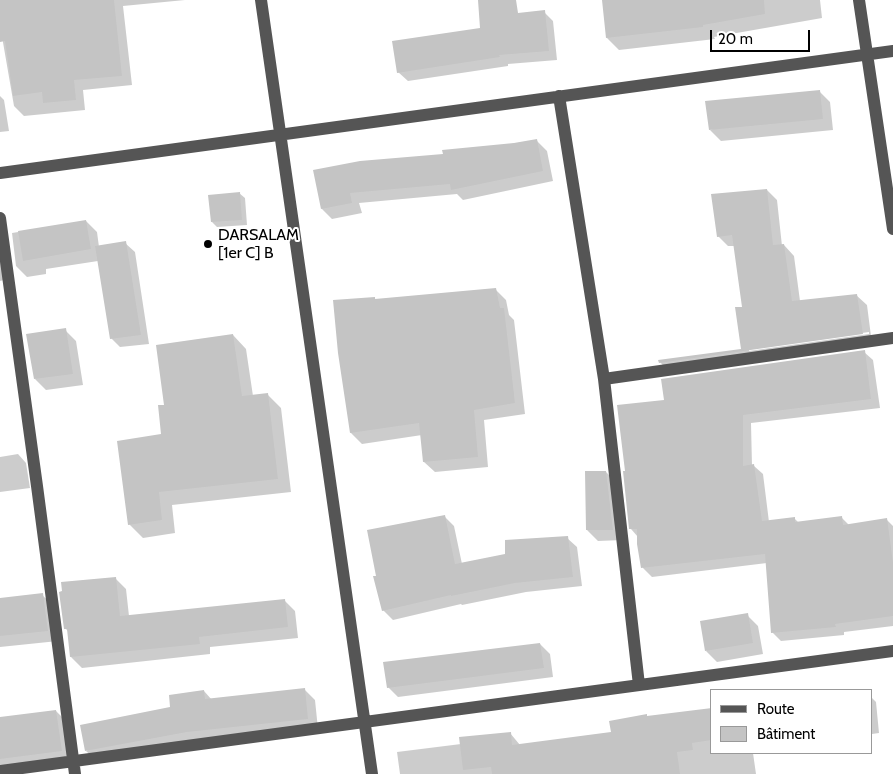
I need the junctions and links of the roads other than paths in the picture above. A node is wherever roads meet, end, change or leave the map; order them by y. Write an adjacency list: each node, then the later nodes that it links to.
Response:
1 (261, 0): 6 (street)
2 (859, 0): 4 (street)
3 (893, 51): 4 (street)
4 (867, 54): 5 (street); 9 (street)
5 (559, 96): 6 (street); 11 (street)
6 (280, 134): 7 (street); 14 (street)
7 (0, 173)
8 (0, 218): 15 (street)
9 (893, 229)
10 (893, 338): 11 (street)
11 (604, 379): 13 (street)
12 (893, 651): 13 (street)
13 (639, 685): 14 (street)
14 (364, 722): 15 (street); 18 (street)
15 (73, 761): 16 (street); 17 (street)
16 (0, 771)
17 (75, 774)
18 (372, 774)

